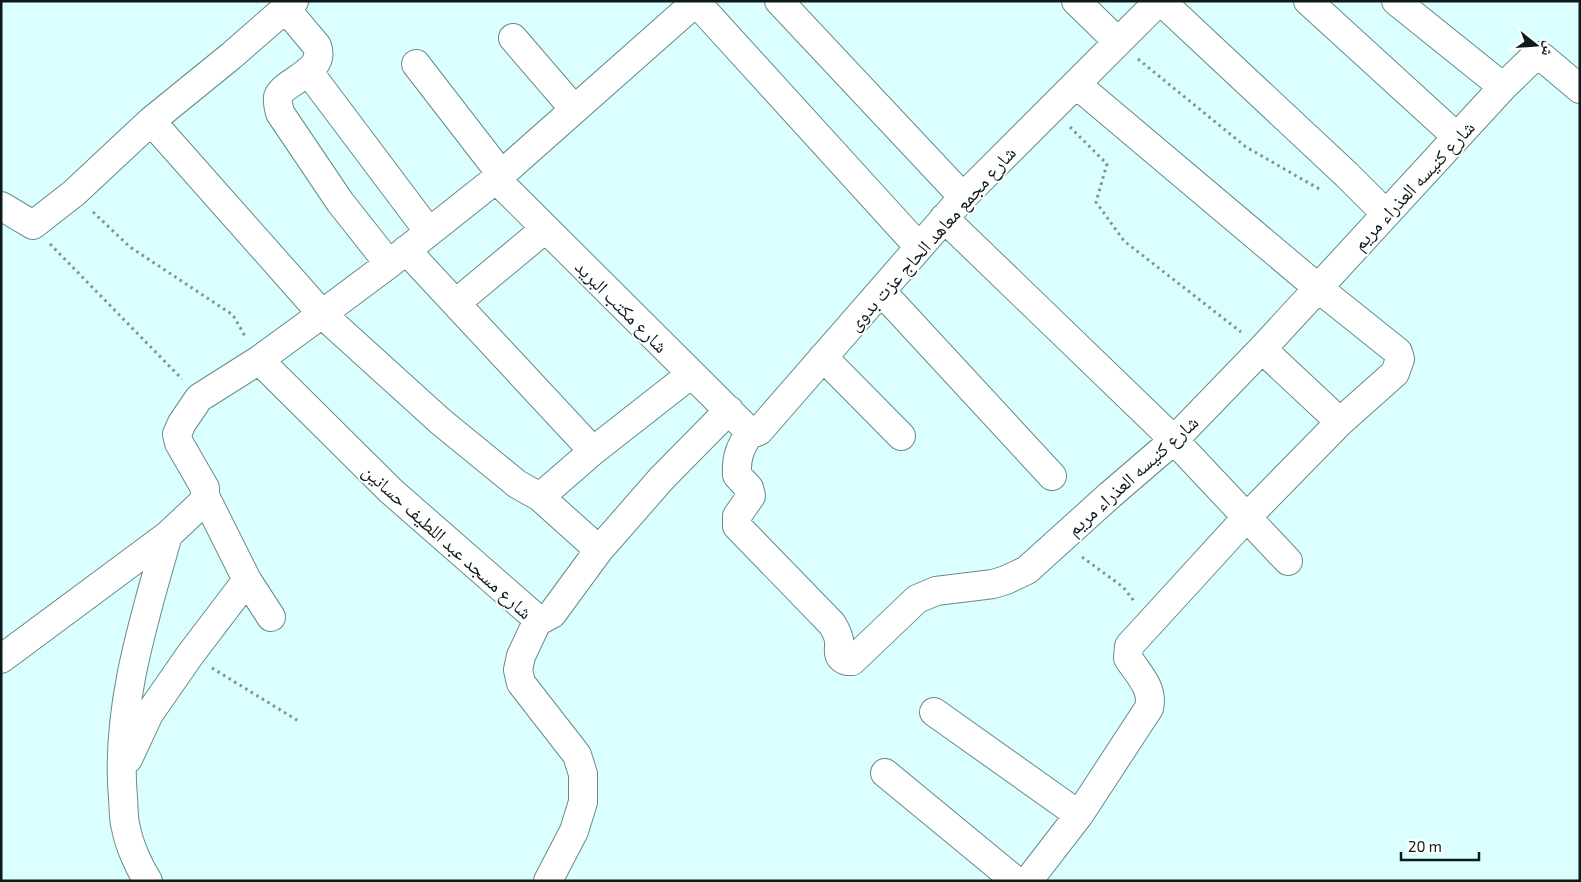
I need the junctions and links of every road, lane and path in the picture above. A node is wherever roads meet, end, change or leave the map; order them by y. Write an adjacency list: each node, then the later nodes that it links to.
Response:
1 (779, 1): 22 (street)
2 (1076, 1): 9 (street)
3 (1160, 1): 9 (street, شارع مجمع معاهد الحاج عزت بدوى); 19 (street)
4 (1308, 1): 18 (street)
5 (1396, 1): 13 (street)
6 (696, 2): 15 (street); 29 (street)
7 (290, 5): 11 (street); 17 (street)
8 (513, 38): 15 (street)
9 (1118, 42): 12 (street, شارع مجمع معاهد الحاج عزت بدوى); 19 (path)
10 (416, 64): 20 (street, شارع مكتب البريد)
11 (308, 71): 28 (street); 30 (street)
12 (1076, 84): 16 (street, شارع مجمع معاهد الحاج عزت بدوى); 31 (street)
13 (1503, 87): 14 (street, شارع كنيسه العذراء مريم); 18 (street, شارع كنيسه العذراء مريم)
14 (1580, 90)
15 (574, 108): 20 (street)
16 (1052, 108): 22 (street, شارع مجمع معاهد الحاج عزت بدوى); 35 (path)
17 (152, 121): 21 (street); 34 (street)
18 (1457, 137): 24 (street, شارع كنيسه العذراء مريم)
19 (1347, 175): 24 (street)
20 (498, 176): 27 (street, شارع مكتب البريد); 28 (street)
21 (74, 193): 26 (street); 37 (path)
22 (963, 197): 25 (street, شارع مجمع معاهد الحاج عزت بدوى)
23 (1, 206): 26 (street)
24 (1386, 214): 31 (street, شارع كنيسه العذراء مريم)
25 (944, 218): 29 (street, شارع مجمع معاهد الحاج عزت بدوى); 44 (street)
26 (33, 226): 39 (path)
27 (545, 229): 33 (street); 38 (street, شارع مكتب البريد)
28 (429, 232): 30 (street)
29 (919, 247): 32 (street, شارع مجمع معاهد الحاج عزت بدوى)
30 (397, 257): 33 (street); 34 (street)
31 (1318, 288): 35 (street, شارع كنيسه العذراء مريم); 41 (street)
32 (881, 291): 36 (street, شارع مجمع معاهد الحاج عزت بدوى); 46 (street)
33 (456, 303): 45 (street)
34 (322, 314): 37 (street); 48 (street)
35 (1262, 349): 41 (street); 44 (street, شارع كنيسه العذراء مريم)
36 (823, 357): 42 (street, شارع مجمع معاهد الحاج عزت بدوى); 43 (street)
37 (259, 360): 39 (street); 56 (street, شارع مسجد عبد اللطيف حسانين)
38 (690, 375): 40 (street, شارع مكتب البريد); 45 (street)
39 (199, 398): 47 (street)
40 (728, 410): 42 (street, شارع مكتب البريد); 52 (street)
41 (1340, 422): 49 (street)
42 (750, 432): 51 (street, شارع كنيسه العذراء مريم)
43 (901, 436)
44 (1174, 440): 49 (street); 51 (street, شارع كنيسه العذراء مريم)
45 (594, 451): 48 (street)
46 (1052, 476)
47 (205, 496): 50 (street); 54 (street)
48 (540, 497): 52 (street)
49 (1247, 517): 53 (street); 57 (street)
50 (168, 535): 59 (street); 63 (street)
51 (1060, 540): 57 (path)
52 (599, 550): 56 (street)
53 (1288, 561)
54 (247, 580): 55 (street); 58 (street)
55 (271, 617)
56 (537, 622): 66 (street, شارع مسجد عبد اللطيف حسانين)
57 (1150, 624): 64 (street)
58 (190, 655): 61 (path); 63 (street)
59 (1, 659)
60 (934, 712): 64 (street)
61 (300, 722)
62 (885, 773): 67 (street)
63 (121, 774): 65 (street)
64 (1079, 815): 68 (street)
65 (148, 881)
66 (548, 881)
67 (1016, 881)
68 (1028, 881)

